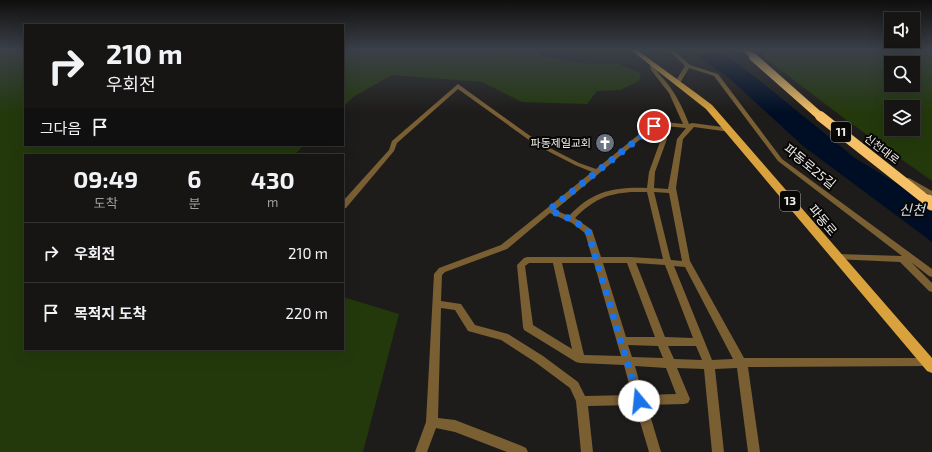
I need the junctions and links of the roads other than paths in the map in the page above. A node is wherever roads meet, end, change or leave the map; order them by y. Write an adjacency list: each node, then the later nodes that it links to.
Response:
1 (654, 71): 8 (street)
2 (663, 71): 7 (main road, 파동로 / 13)
3 (685, 71): 7 (street)
4 (707, 71): 25 (street, 파동로25길)
5 (772, 71): 16 (highway, 신천대로 / 11, bridge)
6 (774, 71): 15 (highway, 신천대로 / 11)
7 (678, 82): 10 (main road, 파동로 / 13)
8 (689, 127): 9 (street); 10 (street); 14 (street)
9 (648, 130): 12 (street); 13 (street)
10 (730, 130): 20 (main road, 파동로 / 13)
11 (862, 156): 15 (street)
12 (597, 172): 17 (street); 18 (street)
13 (650, 190): 14 (street); 19 (street); 26 (street)
14 (672, 190): 27 (street)
15 (932, 195)
16 (932, 204)
17 (344, 205)
18 (549, 210): 19 (street); 30 (street)
19 (570, 219): 23 (street)
20 (837, 257): 21 (street); 39 (main road, 파동로 / 13)
21 (902, 259): 25 (street); 29 (street)
22 (557, 260): 23 (street); 34 (street); 34 (street)
23 (597, 260): 24 (street); 31 (street)
24 (630, 260): 26 (street); 32 (street)
25 (913, 260): 28 (street, 파동로25길)
26 (668, 262): 27 (street); 33 (street)
27 (688, 264): 37 (street)
28 (932, 274)
29 (932, 289)
30 (436, 304): 40 (street); 42 (street)
31 (621, 341): 32 (street); 35 (street)
32 (662, 342): 33 (street); 36 (street)
33 (700, 342): 38 (street)
34 (580, 359): 35 (street)
35 (628, 361): 36 (street); 41 (street)
36 (670, 362): 38 (street); 41 (street)
37 (741, 363): 38 (street); 39 (street); 48 (street)
38 (709, 365): 47 (street)
39 (930, 365)
40 (582, 401): 41 (street); 45 (street)
41 (639, 401): 46 (street)
42 (432, 422): 43 (street); 44 (street)
43 (420, 452)
44 (522, 452)
45 (587, 452)
46 (655, 452)
47 (718, 452)
48 (754, 452)

